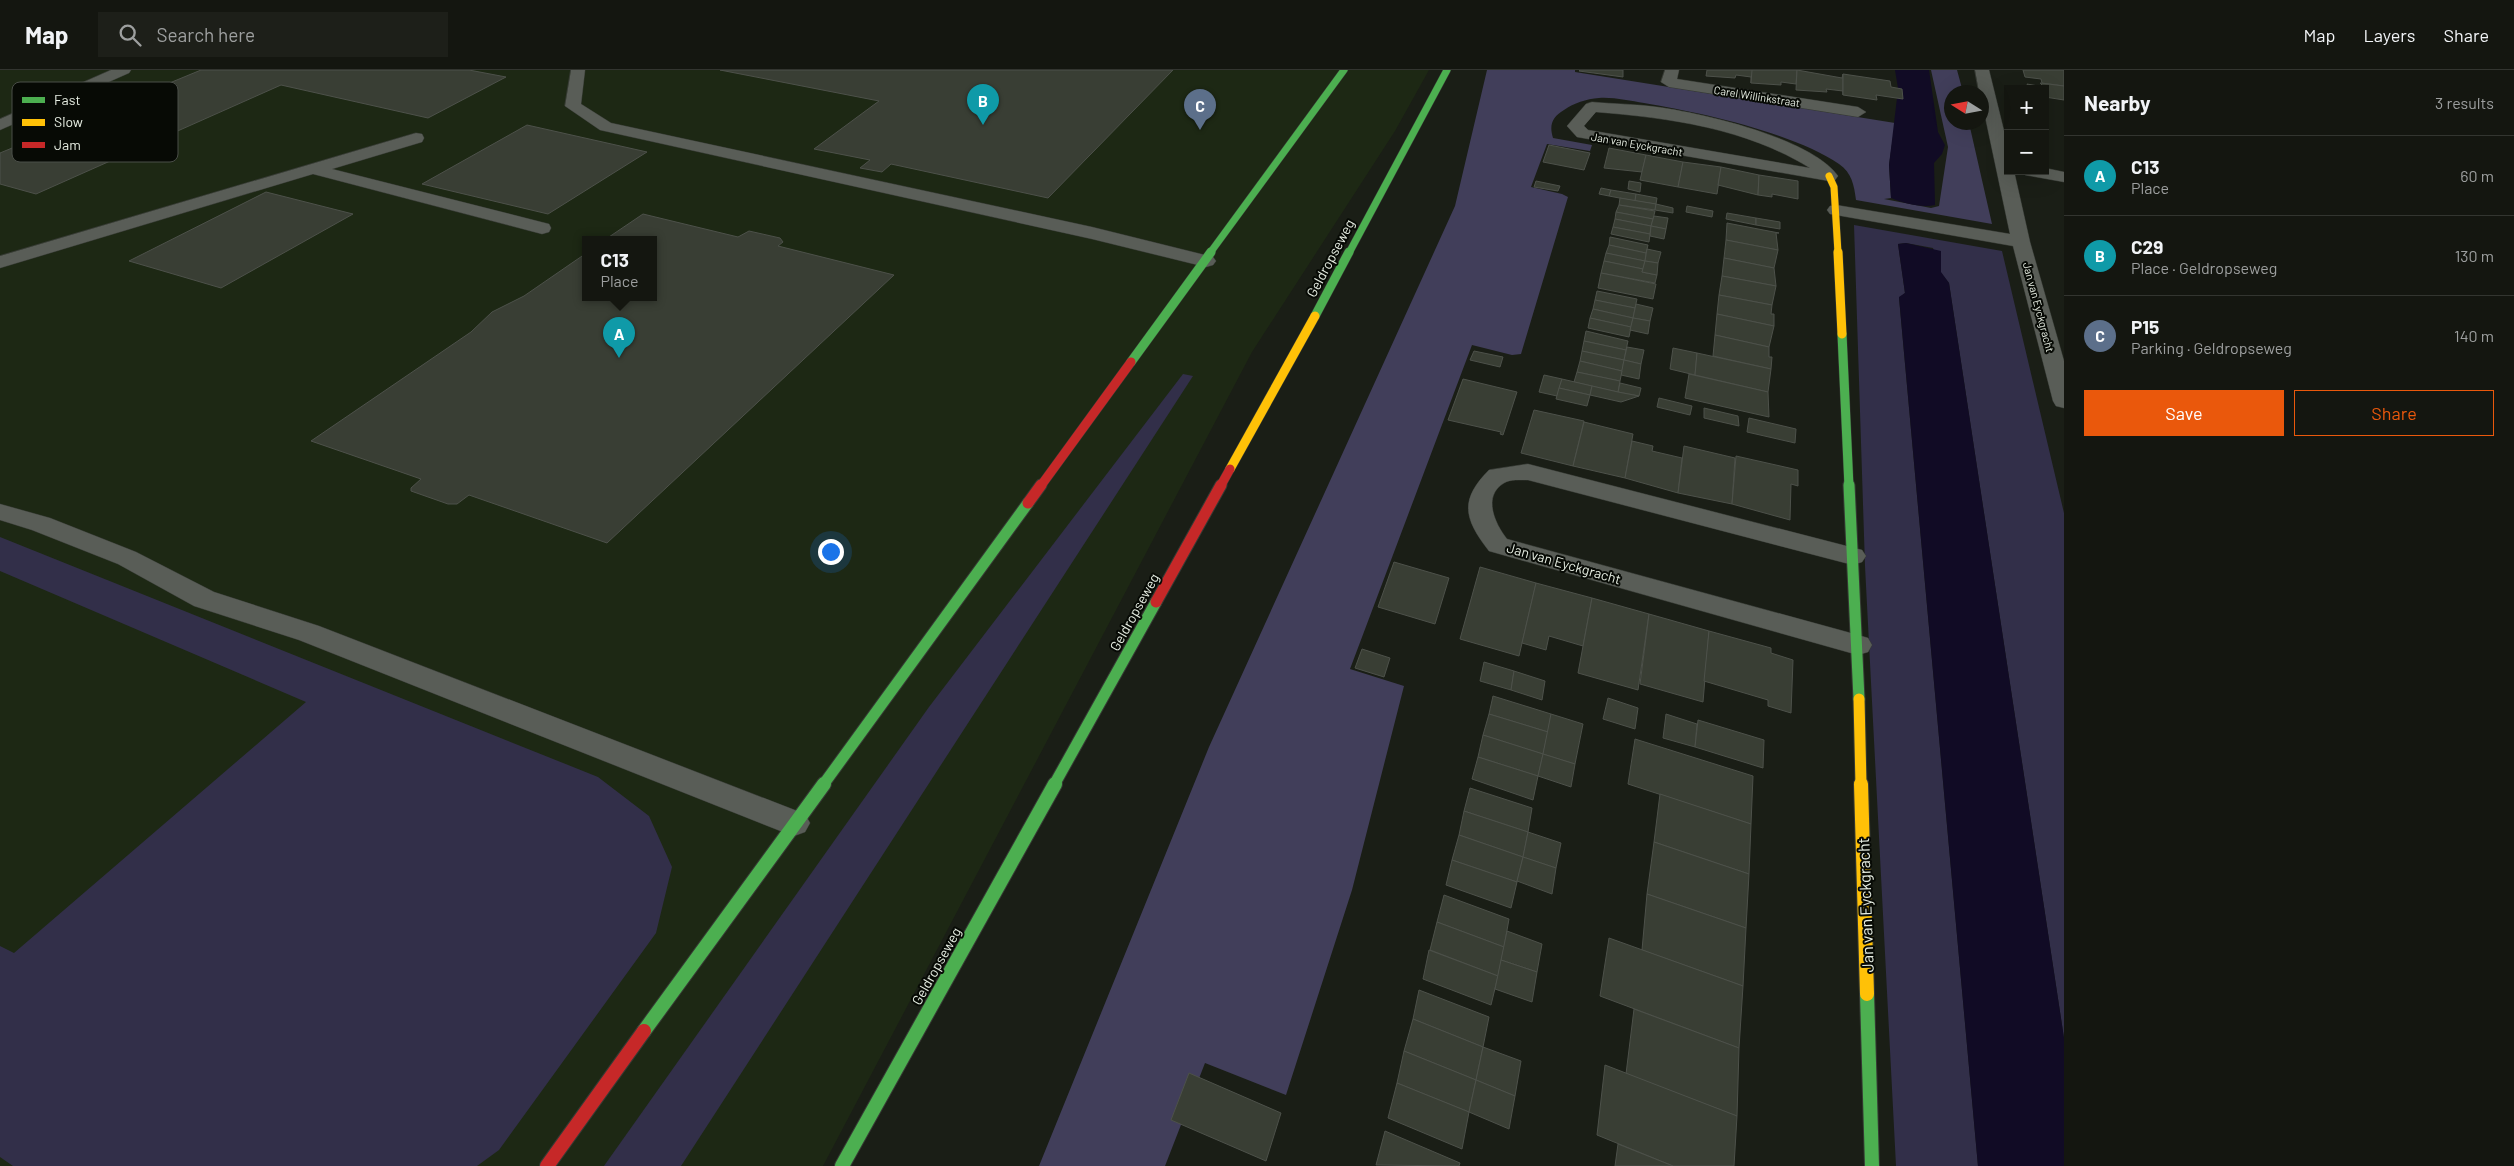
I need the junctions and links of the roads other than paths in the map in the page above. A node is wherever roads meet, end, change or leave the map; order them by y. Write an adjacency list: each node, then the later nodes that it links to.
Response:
1 (124, 70): 7 (street)
2 (578, 70): 21 (street)
3 (1344, 70): 21 (street)
4 (1447, 70): 29 (street, Geldropseweg)
5 (1672, 70): 8 (street, Carel Willinkstraat)
6 (1982, 70): 12 (street, Jan van Eyckgracht)
7 (97, 82)
8 (1858, 112)
9 (12, 120): 10 (street)
10 (0, 125)
11 (416, 138): 13 (street)
12 (2004, 159)
13 (312, 168): 19 (street); 22 (street)
14 (2049, 174): 17 (street)
15 (2008, 175): 20 (street, Jan van Eyckgracht)
16 (1829, 176): 16 (street, Jan van Eyckgracht); 18 (street, Jan van Eyckgracht)
17 (2064, 177)
18 (1836, 210): 20 (street, Jan van Eyckgracht); 25 (street, Jan van Eyckgracht)
19 (542, 228)
20 (2021, 242): 23 (street, Jan van Eyckgracht)
21 (1206, 261): 27 (street)
22 (0, 262)
23 (2064, 401)
24 (0, 512): 27 (street)
25 (1853, 556): 26 (street, Jan van Eyckgracht); 26 (street, Jan van Eyckgracht)
26 (1858, 645): 30 (street, Jan van Eyckgracht)
27 (794, 823): 28 (street)
28 (547, 1166)
29 (842, 1166)
30 (1872, 1166)

